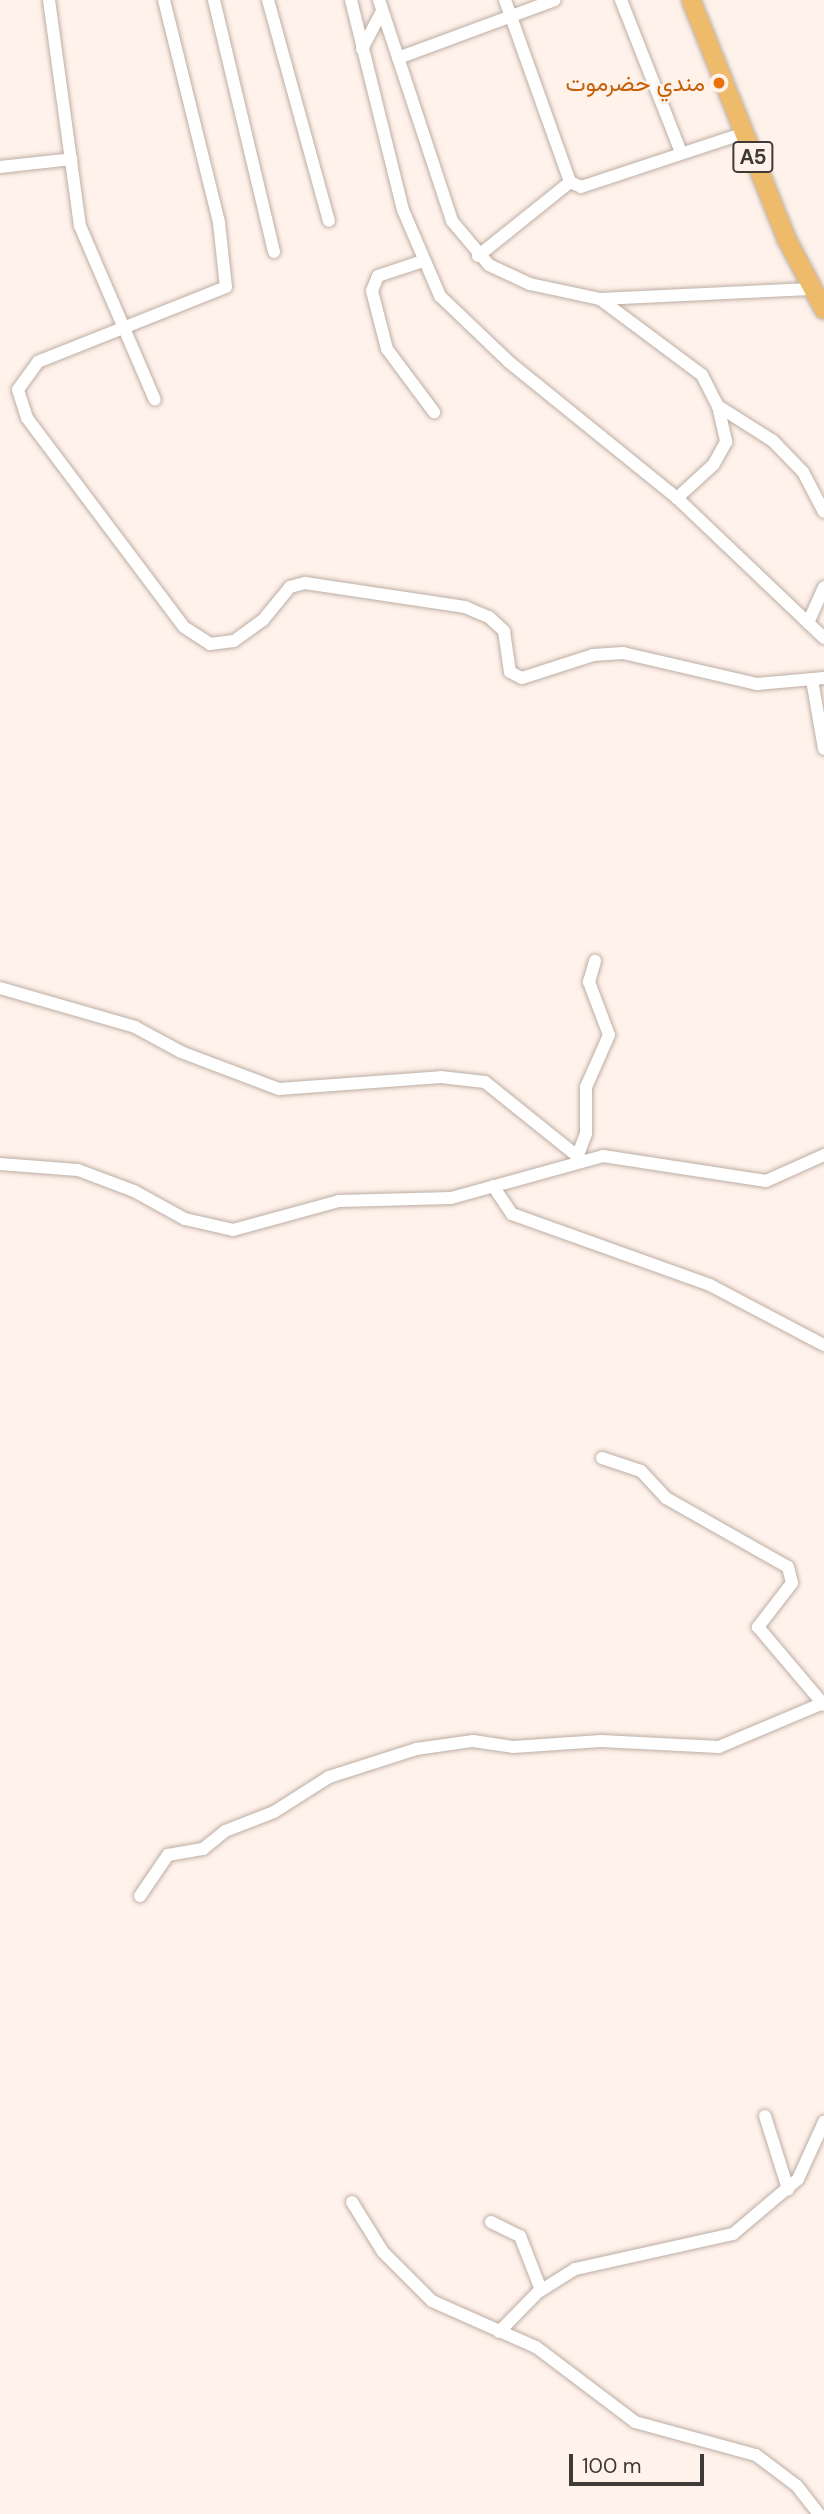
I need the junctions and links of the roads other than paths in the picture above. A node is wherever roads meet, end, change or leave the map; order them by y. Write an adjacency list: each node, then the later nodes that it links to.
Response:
1 (49, 0): 17 (street)
2 (164, 0): 27 (street)
3 (214, 0): 21 (street)
4 (268, 0): 20 (street)
5 (351, 0): 13 (street)
6 (505, 0): 12 (street)
7 (555, 0): 12 (street)
8 (621, 0): 16 (street)
9 (691, 0): 15 (highway, A5)
10 (700, 0): 24 (highway, A5)
11 (380, 5): 13 (street); 14 (street)
12 (510, 18): 14 (street); 19 (street)
13 (362, 49): 23 (street)
14 (398, 58): 22 (street)
15 (744, 133): 16 (street); 24 (highway, A5)
16 (681, 152): 19 (street)
17 (72, 159): 18 (street); 27 (street)
18 (0, 167)
19 (570, 182): 22 (street)
20 (330, 221)
21 (274, 252)
22 (478, 256): 25 (street)
23 (420, 262): 30 (street); 31 (street)
24 (817, 290): 25 (street); 26 (highway, A5)
25 (600, 299): 29 (street)
26 (824, 310)
27 (126, 326): 28 (street); 36 (street)
28 (155, 400)
29 (719, 406): 31 (street); 32 (street)
30 (434, 412)
31 (677, 498): 34 (street)
32 (824, 512)
33 (824, 587): 34 (street)
34 (808, 623): 35 (street)
35 (824, 638)
36 (818, 679): 37 (street)
37 (824, 749)
38 (594, 961): 41 (street)
39 (0, 988): 41 (street)
40 (824, 1155): 41 (street)
41 (580, 1156): 43 (street)
42 (0, 1164): 43 (street)
43 (493, 1186): 44 (street)
44 (824, 1345)
45 (602, 1458): 46 (street)
46 (823, 1705): 47 (street)
47 (140, 1896)
48 (765, 2116): 50 (street)
49 (824, 2122): 50 (street)
50 (788, 2189): 53 (street)
51 (352, 2203): 54 (street)
52 (491, 2221): 53 (street)
53 (541, 2290): 54 (street)
54 (499, 2332): 55 (street)
55 (820, 2514)

